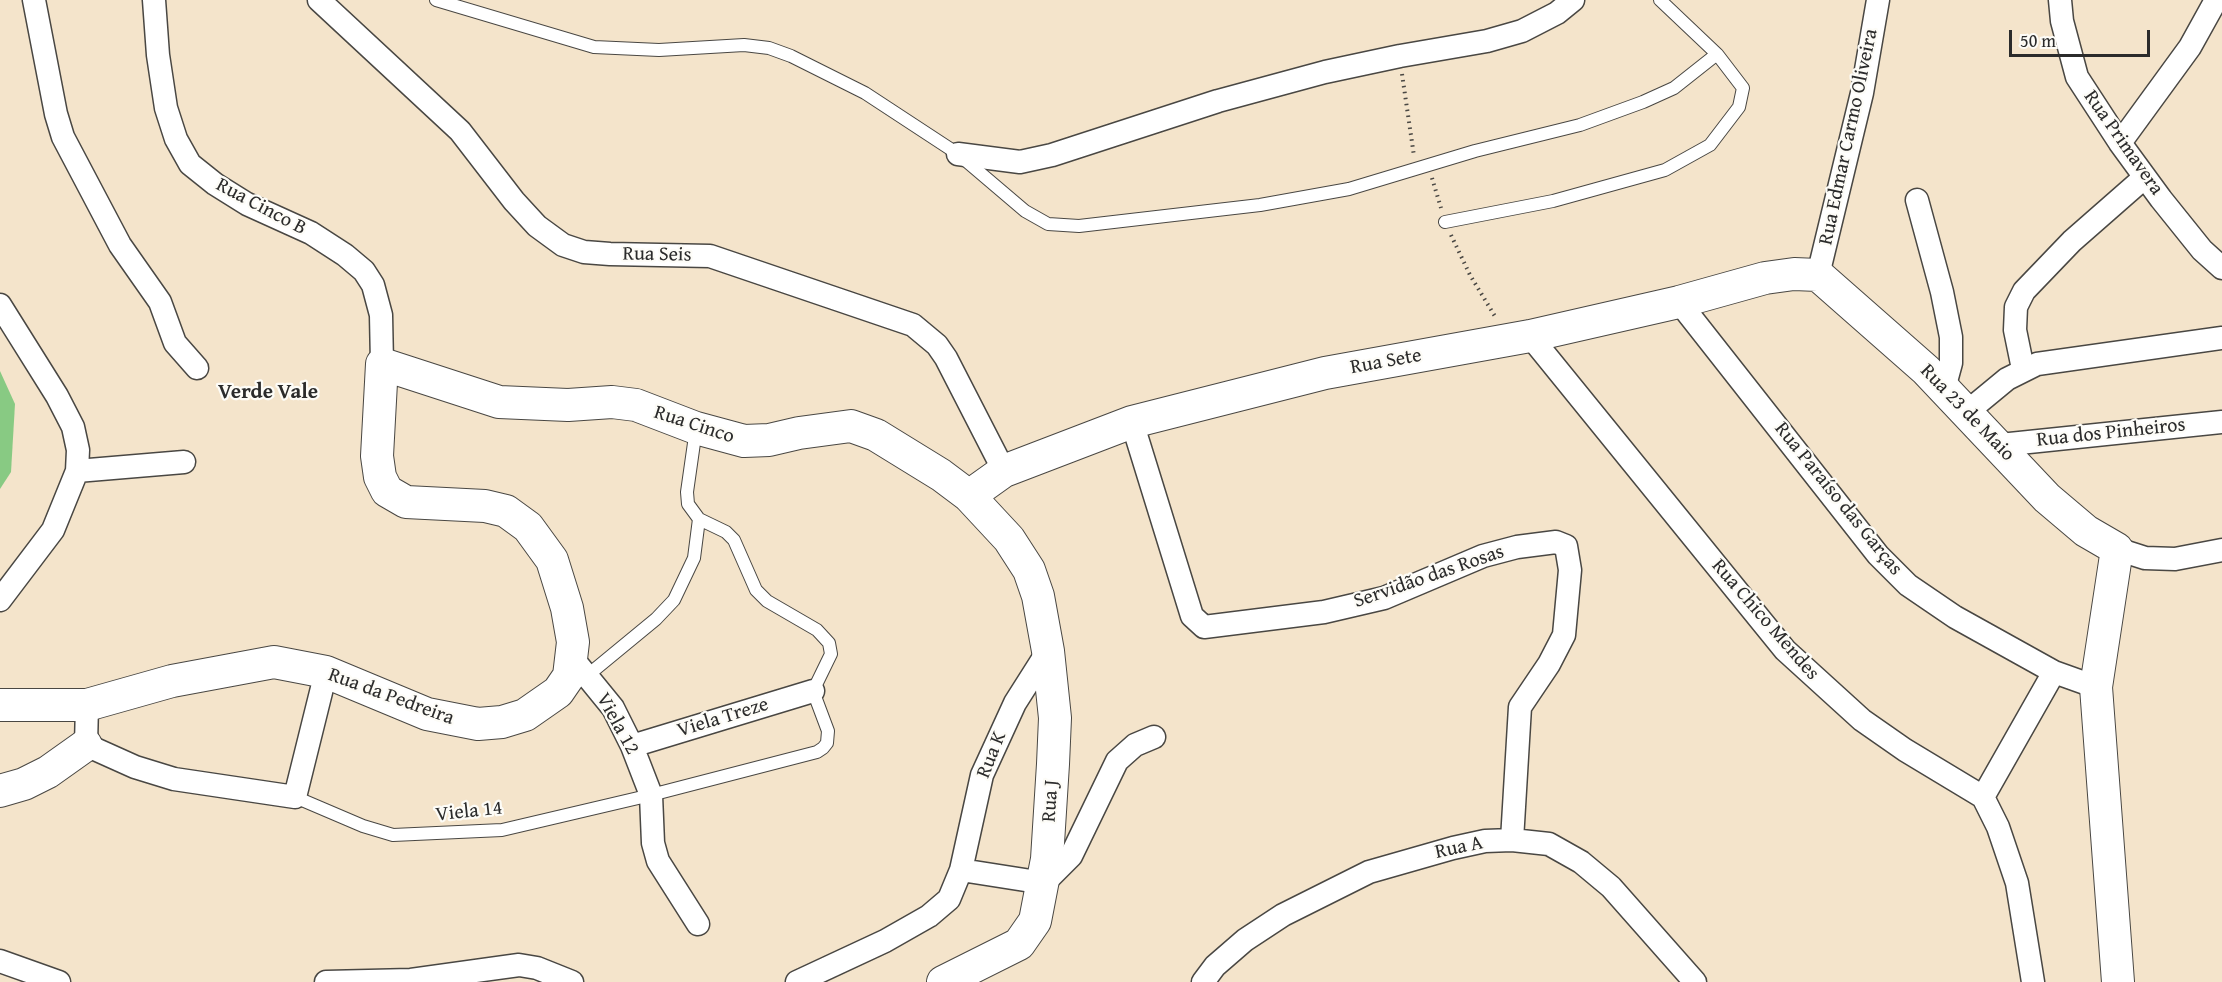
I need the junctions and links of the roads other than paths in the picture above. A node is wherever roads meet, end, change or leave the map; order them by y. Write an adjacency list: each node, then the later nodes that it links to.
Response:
1 (34, 0): 23 (street)
2 (154, 0): 22 (street, Rua Cinco B)
3 (319, 0): 33 (street, Rua Seis)
4 (436, 0): 12 (lane)
5 (1573, 0): 12 (street)
6 (1660, 0): 10 (lane)
7 (1878, 0): 17 (street, Rua Edmar Carmo Oliveira)
8 (2060, 0): 11 (street, Rua Primavera)
9 (2216, 0): 11 (street)
10 (1717, 54): 12 (lane); 15 (lane)
11 (2120, 143): 13 (street, Rua Primavera)
12 (958, 154)
13 (2145, 177): 16 (street, Rua Primavera); 24 (street)
14 (1917, 200): 25 (street)
15 (1445, 222)
16 (2222, 268)
17 (1818, 275): 18 (street, Rua Sete); 25 (street, Rua 23 de Maio)
18 (1679, 302): 20 (street, Rua Sete); 43 (street, Rua Paraíso das Garças)
19 (0, 305): 32 (street)
20 (1519, 338): 27 (street, Rua Sete); 54 (street, Rua Chico Mendes)
21 (2222, 338): 24 (street)
22 (382, 364): 29 (street, Rua Cinco); 41 (street, Rua da Pedreira)
23 (197, 368)
24 (2023, 369): 26 (street)
25 (1944, 388): 26 (street, Rua 23 de Maio)
26 (1967, 412): 30 (street, Rua 23 de Maio)
27 (1132, 422): 33 (street, Rua Sete); 55 (street, Servidão das Rosas)
28 (2222, 422): 30 (street, Rua dos Pinheiros)
29 (696, 428): 34 (street, Rua Cinco); 35 (lane)
30 (2000, 445): 36 (street, Rua 23 de Maio)
31 (184, 462): 32 (street)
32 (77, 471): 39 (street)
33 (1004, 471): 34 (street, Rua Sete)
34 (969, 496): 38 (street, Rua Cinco)
35 (699, 519): 41 (lane); 45 (lane)
36 (2117, 549): 37 (street); 44 (street)
37 (2222, 550)
38 (1029, 570): 40 (street, Rua J)
39 (0, 600)
40 (1048, 651): 56 (street, Rua K); 57 (street, Rua J)
41 (580, 667): 42 (street, Rua da Pedreira); 50 (street, Viela 12)
42 (326, 672): 47 (street, Rua da Pedreira); 53 (street)
43 (2054, 672): 44 (street, Rua Paraíso das Garças); 54 (street)
44 (2096, 687): 71 (street)
45 (813, 691): 50 (street, Viela Treze); 52 (lane, Viela 14)
46 (0, 705): 47 (street, Rua da Pedreira)
47 (87, 705): 49 (street)
48 (1154, 737): 57 (street)
49 (86, 745): 51 (street); 53 (street)
50 (632, 746): 52 (street, Viela 12)
51 (0, 791)
52 (651, 795): 53 (lane, Viela 14); 58 (street, Viela 12)
53 (294, 797)
54 (1983, 797): 70 (street)
55 (1512, 840): 59 (street, Rua A); 67 (street, Rua A)
56 (961, 870): 57 (street); 65 (street, Rua K)
57 (1044, 883): 66 (street, Rua J)
58 (698, 924)
59 (1666, 948): 68 (street); 69 (street, Rua A)
60 (0, 961): 62 (street)
61 (417, 981): 63 (street); 64 (street)
62 (59, 982)
63 (326, 982)
64 (572, 982)
65 (797, 982)
66 (943, 982)
67 (1203, 982)
68 (1680, 982)
69 (1695, 982)
70 (2032, 982)
71 (2118, 982)

